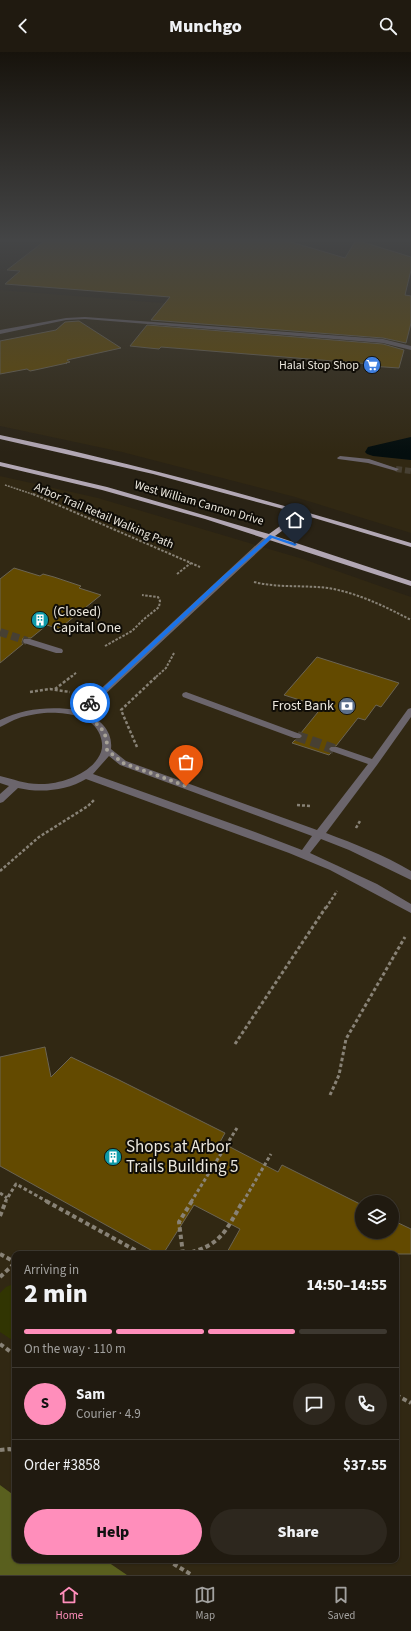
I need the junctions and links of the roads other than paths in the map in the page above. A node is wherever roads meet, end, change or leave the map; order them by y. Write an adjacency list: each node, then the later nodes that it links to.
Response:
1 (0, 332): 2 (lane)
2 (411, 348)
3 (0, 437): 7 (main road, West William Cannon Drive)
4 (340, 458): 6 (lane)
5 (0, 464): 8 (main road, West William Cannon Drive)
6 (396, 469)
7 (303, 513): 8 (main road); 9 (main road, West William Cannon Drive)
8 (271, 536): 10 (main road, West William Cannon Drive); 15 (lane)
9 (411, 545)
10 (411, 584)
11 (27, 641): 12 (lane)
12 (59, 651)
13 (186, 695): 17 (lane)
14 (411, 711): 20 (lane)
15 (79, 714): 16 (lane); 19 (lane)
16 (0, 724)
17 (297, 736)
18 (334, 749): 20 (lane)
19 (107, 750): 21 (lane); 25 (lane)
20 (374, 763): 25 (lane)
21 (85, 775): 23 (lane); 26 (lane)
22 (0, 779): 23 (lane)
23 (16, 785): 24 (lane)
24 (0, 800)
25 (318, 835): 26 (lane); 27 (lane)
26 (304, 854): 28 (lane)
27 (411, 876)
28 (411, 909)

